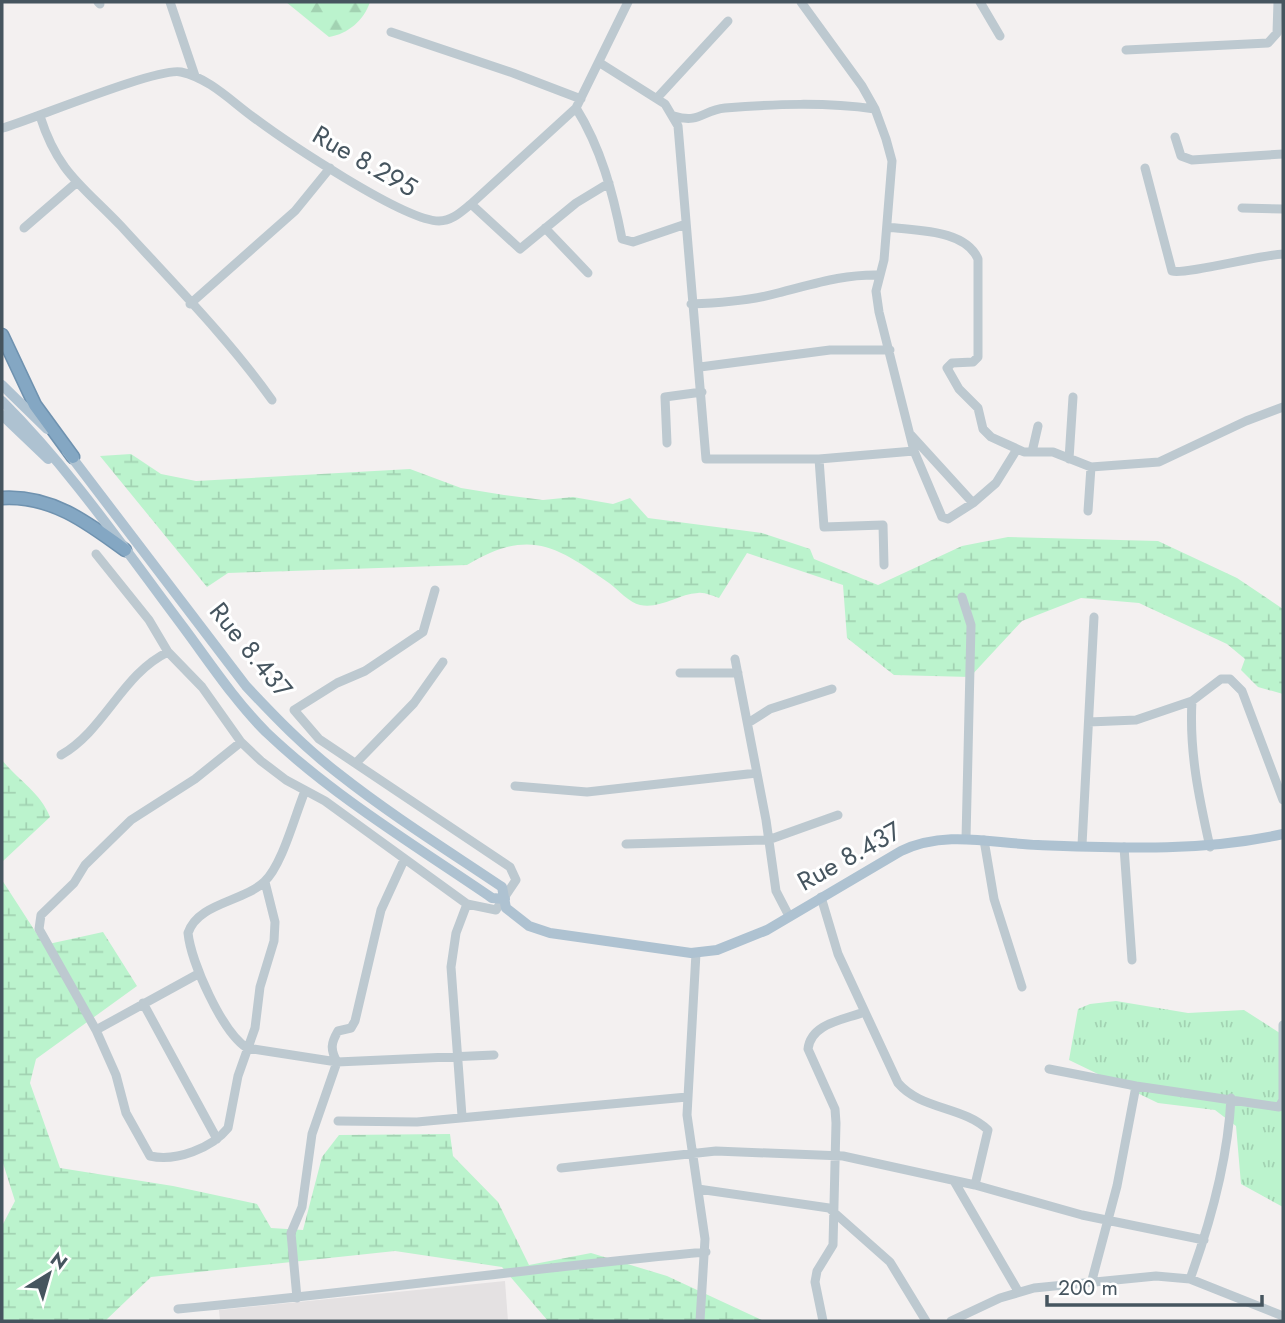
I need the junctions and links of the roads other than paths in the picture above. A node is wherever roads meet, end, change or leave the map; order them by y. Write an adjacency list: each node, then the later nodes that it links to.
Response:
1 (170, 2): 11 (street)
2 (628, 2): 10 (street, Rue 8.295)
3 (800, 2): 14 (street)
4 (980, 2): 8 (street)
5 (1278, 2): 9 (street)
6 (728, 21): 12 (street)
7 (391, 32): 13 (street)
8 (1000, 37)
9 (1126, 50)
10 (600, 63): 12 (street); 13 (street, Rue 8.295)
11 (195, 76): 16 (street); 20 (street, Rue 8.295)
12 (657, 98): 15 (street)
13 (578, 103): 23 (street); 24 (street, Rue 8.295)
14 (875, 109): 15 (street); 28 (street)
15 (674, 116): 27 (street)
16 (40, 117): 17 (street); 22 (street)
17 (3, 128)
18 (1175, 137): 19 (street)
19 (1283, 154)
20 (330, 168): 24 (street, Rue 8.295); 34 (street)
21 (1145, 168): 31 (street)
22 (76, 183): 29 (street); 34 (street)
23 (609, 183): 27 (street); 30 (street)
24 (471, 204): 30 (street)
25 (1242, 208): 26 (street)
26 (1283, 209)
27 (686, 224): 35 (street)
28 (887, 227): 33 (street); 49 (street)
29 (24, 228)
30 (545, 228): 32 (street)
31 (1283, 254)
32 (588, 273)
33 (880, 275): 35 (street); 37 (street)
34 (190, 304): 42 (street)
35 (691, 304): 38 (street)
36 (2, 335): 52 (highway)
37 (890, 350): 38 (street); 47 (street)
38 (700, 367): 40 (street)
39 (2, 385): 52 (main road, Rue 8.437)
40 (702, 392): 48 (street); 53 (street)
41 (1073, 397): 54 (street)
42 (272, 400)
43 (2, 401): 56 (main road, Rue 8.437)
44 (1283, 407): 55 (street)
45 (2, 415): 56 (main road)
46 (1038, 426): 51 (street)
47 (910, 433): 50 (street); 58 (street)
48 (667, 443)
49 (1017, 449): 51 (street); 58 (street)
50 (914, 451): 53 (street); 58 (street)
51 (1032, 452): 54 (street)
52 (73, 457): 94 (main road, Rue 8.437)
53 (818, 459): 62 (street)
54 (1069, 459): 55 (street)
55 (1091, 467): 59 (street)
56 (75, 483): 60 (main road, Rue 8.437)
57 (2, 498): 60 (highway)
58 (973, 503)
59 (1088, 511)
60 (125, 550): 94 (main road, Rue 8.437)
61 (96, 554): 66 (street)
62 (884, 565)
63 (435, 590): 77 (street)
64 (962, 597): 84 (street)
65 (1094, 617): 73 (street)
66 (168, 652): 75 (street); 76 (street)
67 (734, 659): 70 (street)
68 (443, 662): 77 (street)
69 (680, 673): 70 (street)
70 (738, 673): 74 (street)
71 (832, 689): 74 (street)
72 (1192, 701): 73 (street); 81 (street); 90 (street)
73 (1090, 722): 88 (street)
74 (748, 723): 78 (street)
75 (241, 742): 80 (street); 104 (street)
76 (61, 755)
77 (356, 763): 94 (street)
78 (757, 773): 79 (street); 85 (street)
79 (515, 786)
80 (305, 791): 91 (street); 92 (street)
81 (1283, 800)
82 (838, 815): 85 (street)
83 (1283, 834): 90 (main road, Rue 8.437)
84 (966, 839): 86 (main road, Rue 8.437); 93 (main road, Rue 8.437)
85 (768, 840): 87 (street); 96 (street)
86 (984, 840): 88 (main road, Rue 8.437); 100 (street)
87 (626, 844)
88 (1082, 845): 89 (main road, Rue 8.437)
89 (1124, 847): 90 (main road, Rue 8.437); 98 (street)
90 (1210, 847)
91 (404, 860): 95 (street); 108 (street)
92 (265, 882): 99 (street); 105 (street)
93 (821, 897): 96 (main road, Rue 8.437); 102 (street)
94 (505, 899): 95 (street); 97 (main road, Rue 8.437)
95 (467, 904): 107 (street)
96 (789, 916): 97 (main road, Rue 8.437)
97 (696, 953): 111 (street)
98 (1132, 960)
99 (198, 974): 101 (street); 105 (street)
100 (1022, 986)
101 (143, 1003): 104 (street); 115 (street)
102 (864, 1012): 117 (street); 120 (street)
103 (1283, 1025): 112 (street)
104 (96, 1030): 115 (street)
105 (247, 1048): 108 (street); 115 (street)
106 (494, 1055): 107 (street)
107 (456, 1059): 108 (street); 113 (street)
108 (337, 1062): 129 (street)
109 (1049, 1069): 110 (street)
110 (1136, 1086): 112 (street); 123 (street)
111 (687, 1097): 113 (street); 116 (street)
112 (1231, 1098): 124 (street)
113 (462, 1116): 114 (street)
114 (338, 1121)
115 (217, 1139)
116 (690, 1153): 117 (street); 118 (street); 121 (street)
117 (835, 1156): 119 (street); 122 (street)
118 (561, 1168)
119 (954, 1181): 120 (street); 128 (street)
120 (975, 1185): 123 (street)
121 (698, 1189): 122 (street); 125 (street)
122 (833, 1211): 133 (street); 134 (street)
123 (1108, 1219): 124 (street); 127 (street)
124 (1204, 1240): 126 (street)
125 (705, 1252): 129 (street); 132 (street)
126 (1190, 1279): 127 (street); 131 (street)
127 (1092, 1280): 128 (street)
128 (1018, 1291): 135 (street)
129 (296, 1298): 130 (street)
130 (177, 1309)
131 (1283, 1317)
132 (700, 1321)
133 (823, 1321)
134 (926, 1321)
135 (951, 1321)

